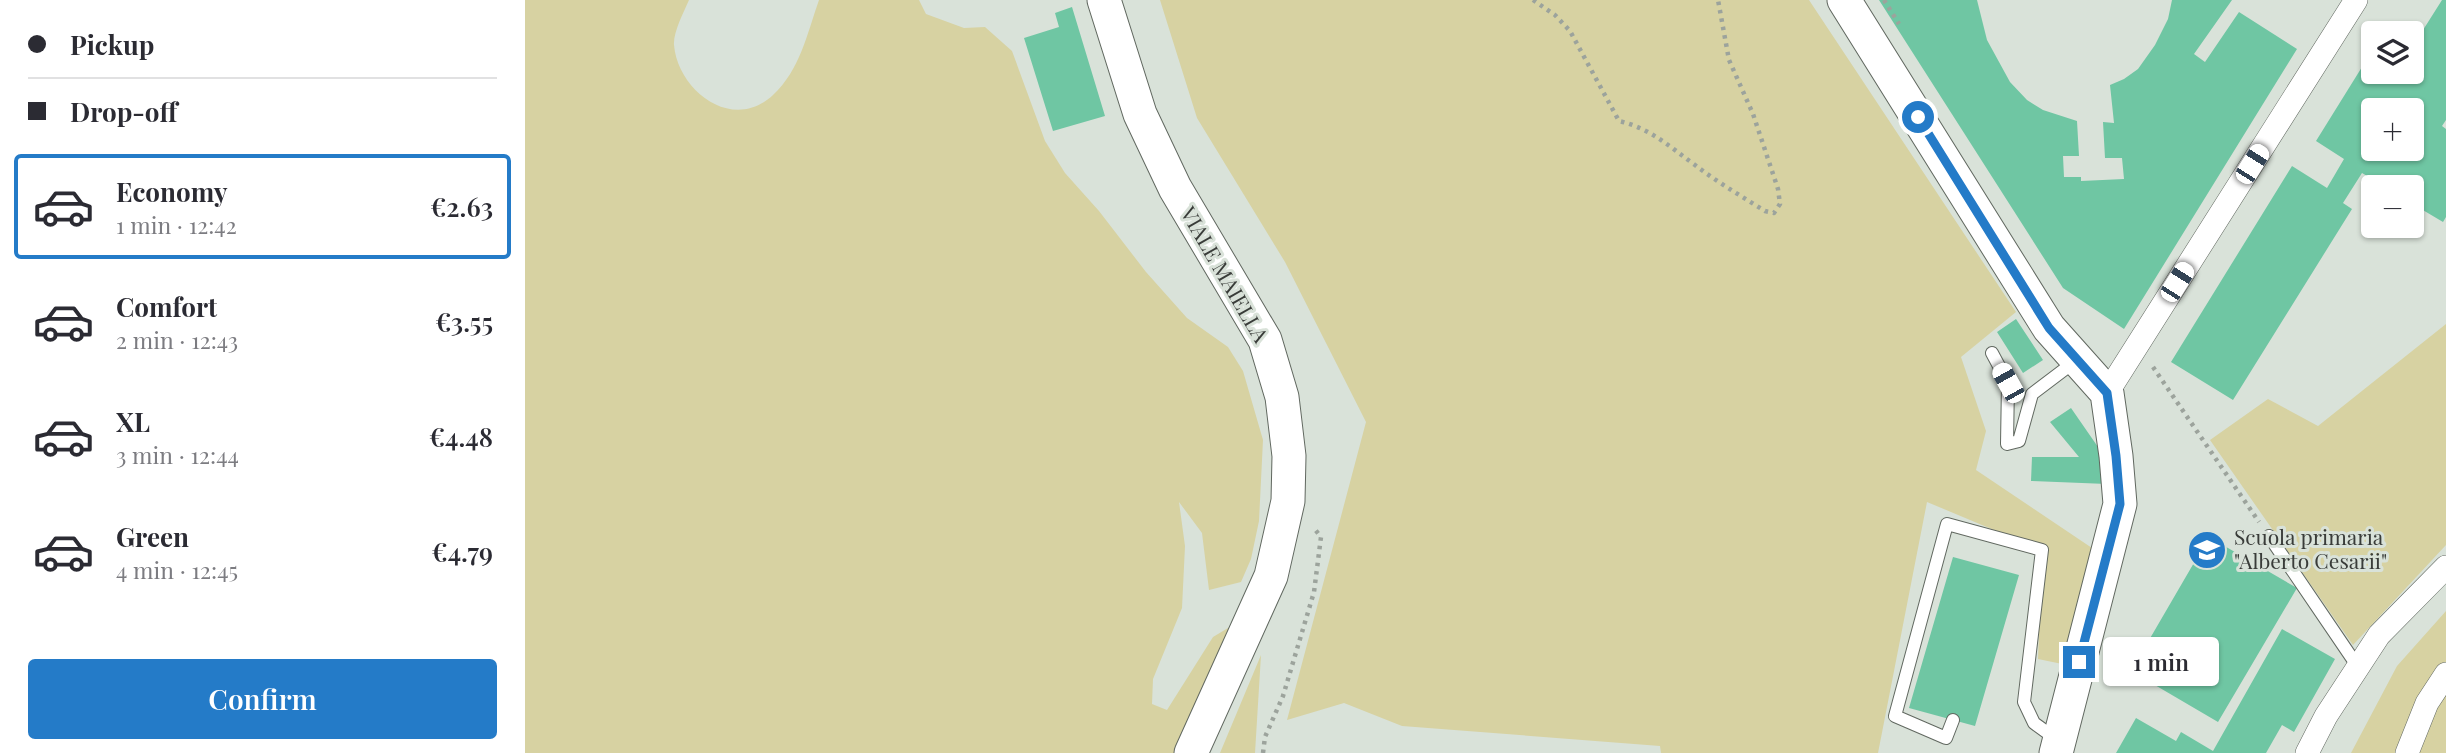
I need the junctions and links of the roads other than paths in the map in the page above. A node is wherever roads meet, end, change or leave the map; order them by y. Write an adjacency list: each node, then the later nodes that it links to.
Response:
1 (1104, 0): 13 (street, VIALE MAIELLA)
2 (1844, 0): 5 (street)
3 (2356, 0): 6 (street)
4 (1991, 353): 5 (lane)
5 (2072, 354): 6 (street)
6 (2107, 393): 12 (street)
7 (2269, 537): 9 (lane)
8 (2446, 567): 9 (street)
9 (2358, 667): 14 (street)
10 (2446, 674): 15 (street)
11 (1953, 720): 12 (lane)
12 (2058, 747)
13 (1191, 753)
14 (2307, 753)
15 (2407, 753)

